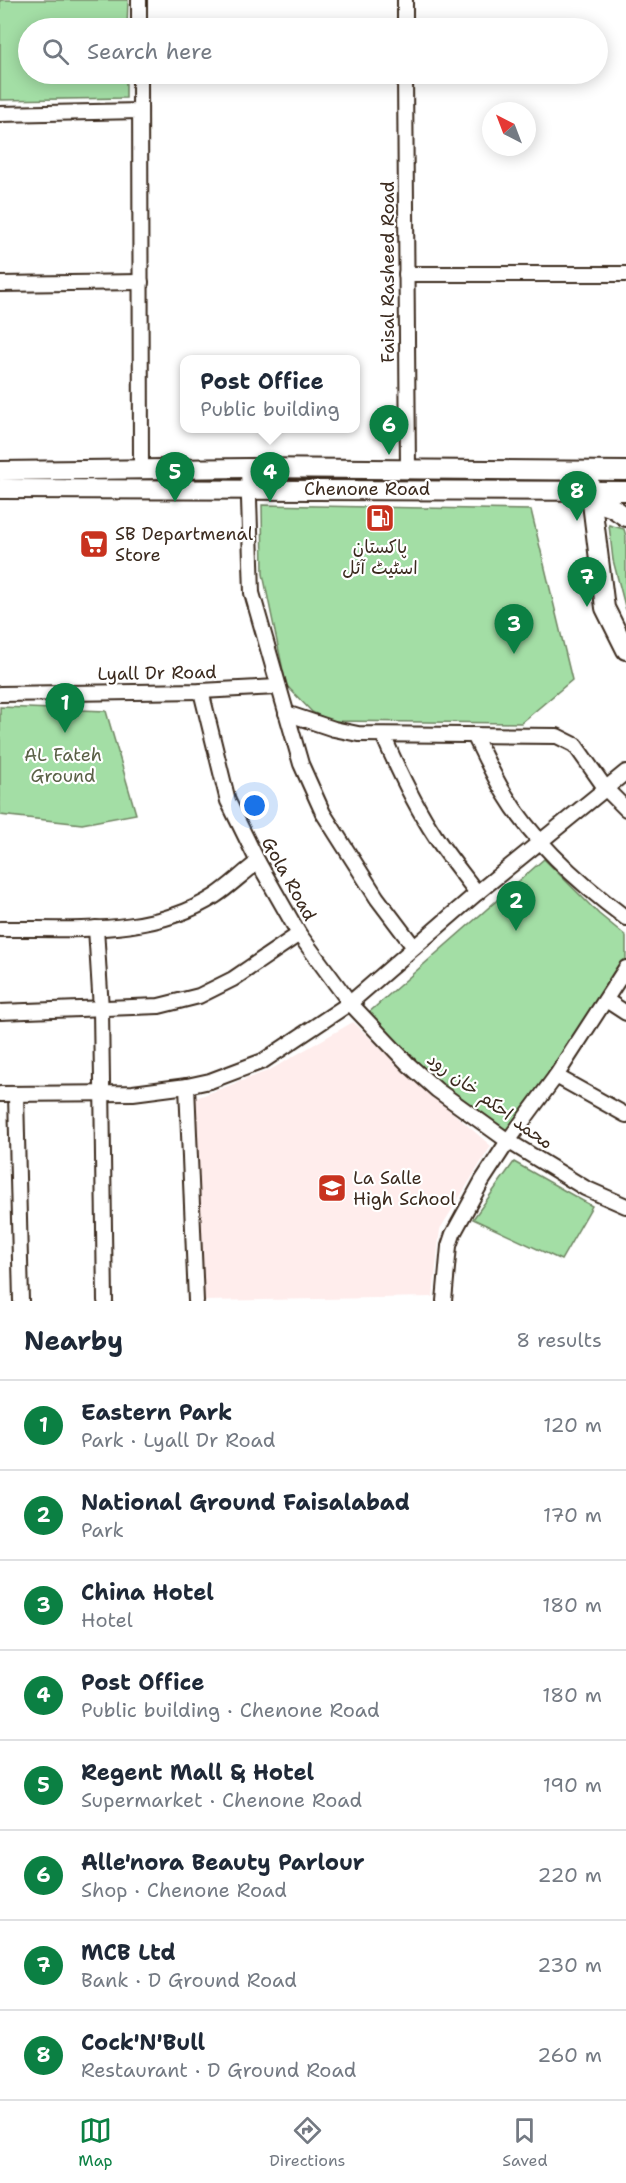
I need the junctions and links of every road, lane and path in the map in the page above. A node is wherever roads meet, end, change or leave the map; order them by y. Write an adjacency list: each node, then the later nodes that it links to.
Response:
1 (139, 0): 3 (street)
2 (405, 0): 4 (street)
3 (139, 18)
4 (405, 18)
5 (140, 84): 7 (street)
6 (405, 84): 9 (street, Faisal Rasheed Road)
7 (140, 111): 8 (street); 11 (street)
8 (0, 114)
9 (406, 274): 10 (street); 15 (street, Faisal Rasheed Road)
10 (626, 274)
11 (141, 282): 12 (street); 13 (street)
12 (0, 284)
13 (141, 468): 14 (street, Chenone Road); 16 (street, Chenone Road)
14 (248, 468): 15 (street, Chenone Road); 20 (street)
15 (408, 470): 17 (street, Chenone Road)
16 (0, 471)
17 (589, 471): 18 (street, Chenone Road); 22 (street)
18 (626, 471)
19 (0, 489): 20 (street, Chenone Road)
20 (248, 489): 22 (street, Chenone Road); 25 (street)
21 (626, 491): 22 (street, Chenone Road)
22 (590, 495): 23 (street); 24 (street)
23 (626, 516)
24 (626, 650)
25 (278, 687): 26 (street, Lyall Dr Road); 28 (street)
26 (201, 692): 27 (street, Lyall Dr Road); 35 (street, Gola Road)
27 (0, 694)
28 (286, 713): 29 (street); 41 (street)
29 (383, 735): 30 (street); 36 (street)
30 (474, 735): 32 (street); 34 (street)
31 (626, 772): 32 (street)
32 (606, 789): 33 (street); 34 (street)
33 (626, 809)
34 (541, 842): 36 (street); 37 (street)
35 (258, 862): 38 (street); 40 (street, Gola Road)
36 (477, 893): 41 (street)
37 (626, 918)
38 (96, 928): 39 (street); 45 (street)
39 (0, 929)
40 (299, 934): 44 (street, Gola Road); 45 (street)
41 (414, 947): 44 (street)
42 (626, 968): 43 (street)
43 (606, 1000): 47 (street); 48 (street)
44 (350, 1003): 49 (street); 54 (street, محمد احكم خان رود)
45 (101, 1009): 46 (street); 51 (street)
46 (0, 1012)
47 (626, 1013)
48 (556, 1076): 53 (street); 54 (street)
49 (187, 1086): 51 (street); 58 (street)
50 (0, 1094): 52 (street)
51 (103, 1094): 52 (street); 57 (street)
52 (16, 1095): 56 (street)
53 (626, 1115)
54 (508, 1141): 55 (street, محمد احكم خان رود); 59 (street)
55 (626, 1206)
56 (21, 1301)
57 (105, 1301)
58 (196, 1301)
59 (444, 1301)

